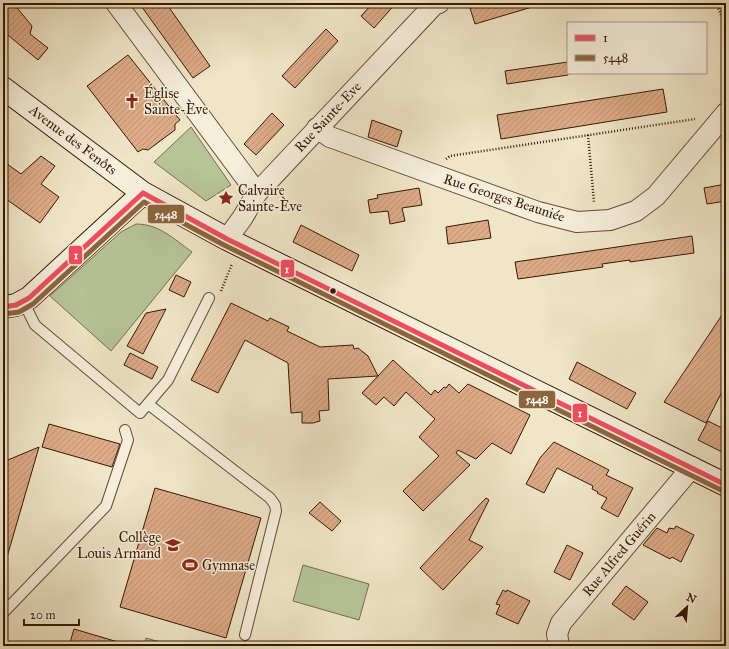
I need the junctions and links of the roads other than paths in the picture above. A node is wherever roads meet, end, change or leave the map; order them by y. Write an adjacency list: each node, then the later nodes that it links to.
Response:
1 (116, 3): 7 (street)
2 (434, 4): 5 (street, Rue Sainte-Eve)
3 (3, 88): 6 (main road, Avenue des Fenôts)
4 (725, 113): 5 (street, Rue Georges Beauniée)
5 (317, 128): 7 (street, Rue Sainte-Eve)
6 (143, 193): 8 (main road, Avenue des Fenôts); 10 (main road)
7 (257, 193): 8 (street, Rue Sainte-Eve)
8 (234, 242): 13 (main road, Avenue des Fenôts)
9 (208, 298): 11 (lane)
10 (13, 304): 11 (lane)
11 (148, 404): 16 (lane)
12 (125, 430): 15 (lane)
13 (692, 467): 14 (main road, Avenue des Fenôts); 17 (street, Rue Alfred Guérin)
14 (726, 484)
15 (3, 613)
16 (245, 635)
17 (557, 646)

